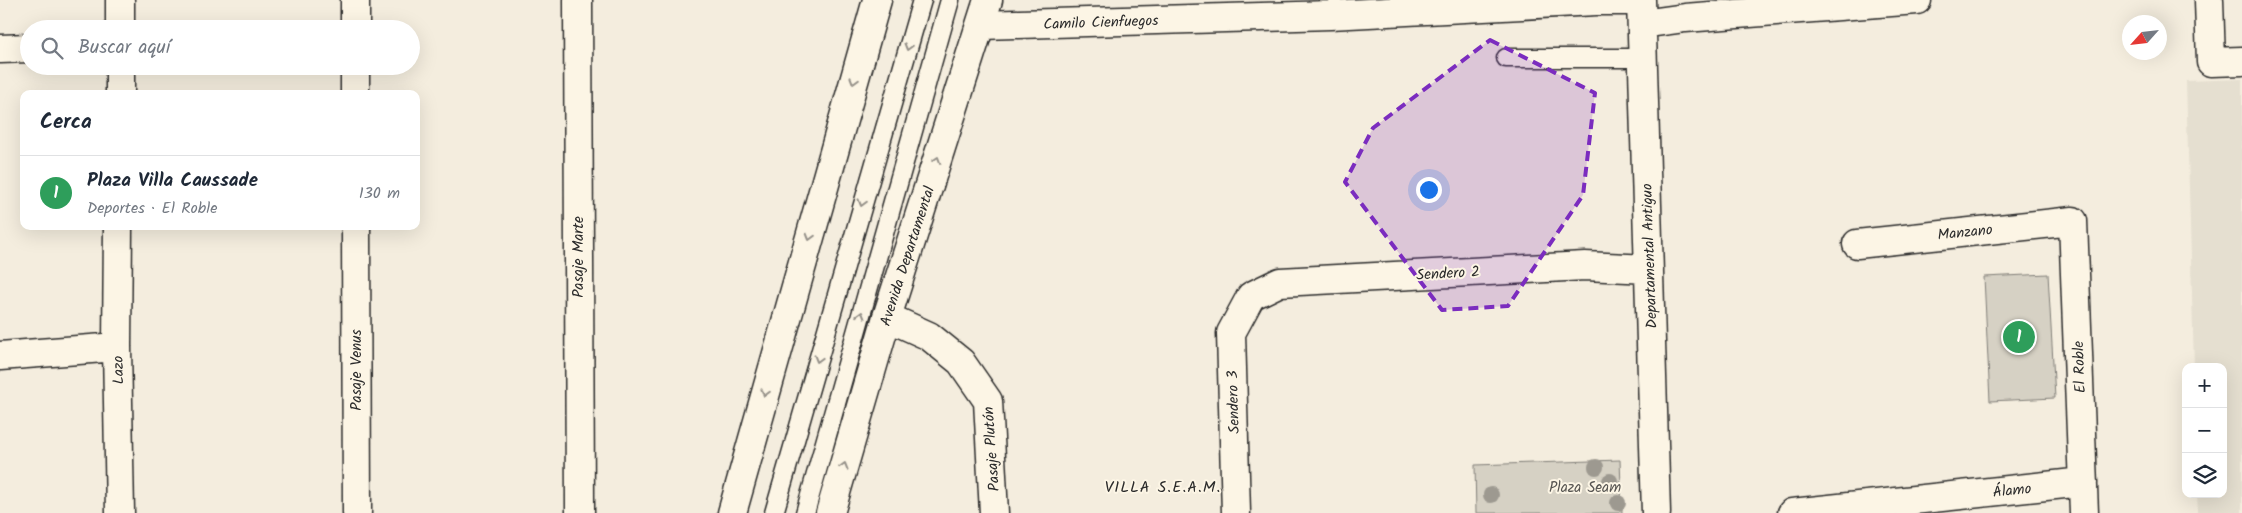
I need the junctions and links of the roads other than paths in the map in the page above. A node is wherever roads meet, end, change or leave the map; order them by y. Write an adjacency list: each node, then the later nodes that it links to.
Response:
1 (120, 0): 12 (street)
2 (355, 0): 13 (street)
3 (578, 0): 35 (street, Pasaje Marte)
4 (877, 0): 36 (street, one-way to 36)
5 (922, 0): 37 (lane, one-way to 37)
6 (950, 0): 38 (lane, one-way to 6)
7 (1916, 0): 10 (street, Camilo Cienfuegos)
8 (2209, 0): 18 (street)
9 (1330, 7): 10 (street, Camilo Cienfuegos); 11 (street, Camilo Cienfuegos)
10 (1642, 8): 17 (street, Departamental Antiguo)
11 (985, 13): 29 (street, Avenida Departamental, one-way to 11)
12 (120, 20)
13 (355, 20)
14 (20, 48): 15 (street)
15 (0, 49)
16 (1506, 58): 17 (lane)
17 (1643, 58): 27 (street, Departamental Antiguo)
18 (2242, 62)
19 (120, 75): 21 (street)
20 (355, 75): 22 (street)
21 (120, 90)
22 (355, 90)
23 (2073, 221): 26 (street, Manzano); 32 (street, El Roble)
24 (118, 230): 30 (street, Lazo)
25 (356, 230): 34 (street, Pasaje Venus)
26 (1857, 244)
27 (1649, 269): 28 (street, Sendero 2); 42 (street, Departamental Antiguo)
28 (1251, 296): 41 (street, Sendero 3)
29 (886, 317): 39 (street, Avenida Departamental, one-way to 29); 40 (street, Pasaje Plutón)
30 (117, 347): 31 (street); 33 (street, Lazo)
31 (0, 356)
32 (2083, 482): 43 (street, Álamo); 44 (street, El Roble)
33 (120, 513)
34 (357, 513)
35 (580, 513)
36 (732, 513)
37 (774, 513)
38 (805, 513)
39 (830, 513)
40 (994, 513)
41 (1236, 513)
42 (1656, 513)
43 (1792, 513)
44 (2084, 513)

